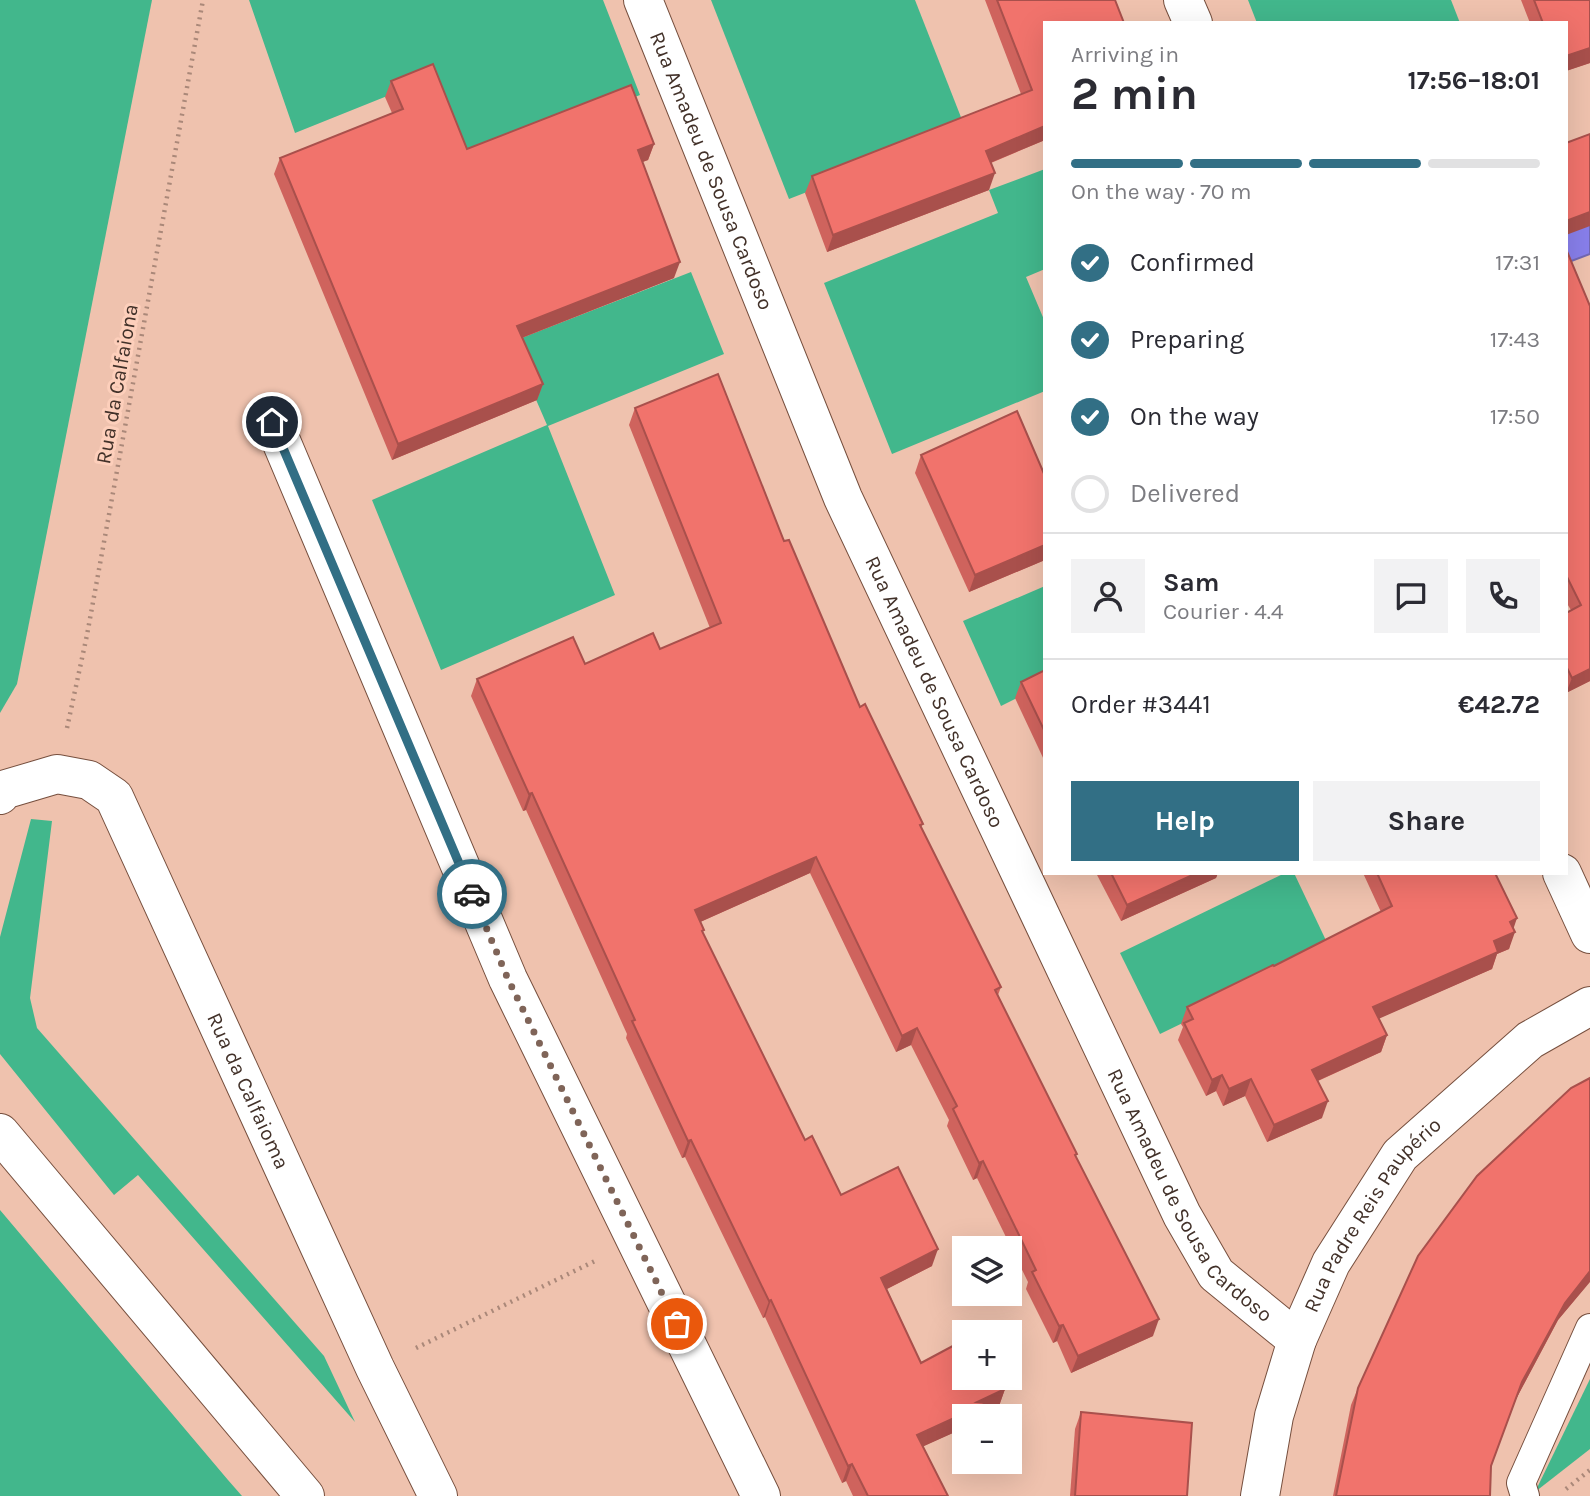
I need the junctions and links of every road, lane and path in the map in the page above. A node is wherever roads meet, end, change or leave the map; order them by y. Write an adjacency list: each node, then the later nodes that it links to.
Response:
1 (203, 0): 6 (path, Rua da Calfaiona)
2 (643, 0): 14 (street, Rua Amadeu de Sousa Cardoso)
3 (1183, 0): 4 (street)
4 (1192, 21)
5 (272, 422): 19 (street)
6 (57, 774): 7 (street, Rua da Calfaioma); 18 (street, Rua da Calfaioma)
7 (0, 795)
8 (1563, 875): 9 (street)
9 (1590, 934)
10 (1590, 1006): 14 (street, Rua Padre Reis Paupério)
11 (0, 1133): 17 (street)
12 (595, 1261): 15 (path)
13 (1590, 1328): 21 (lane)
14 (1297, 1340): 20 (street, Rua Padre Reis Paupério)
15 (408, 1352)
16 (1590, 1470): 22 (path)
17 (306, 1496)
18 (438, 1496)
19 (761, 1496)
20 (1260, 1496)
21 (1525, 1496)
22 (1558, 1496)

